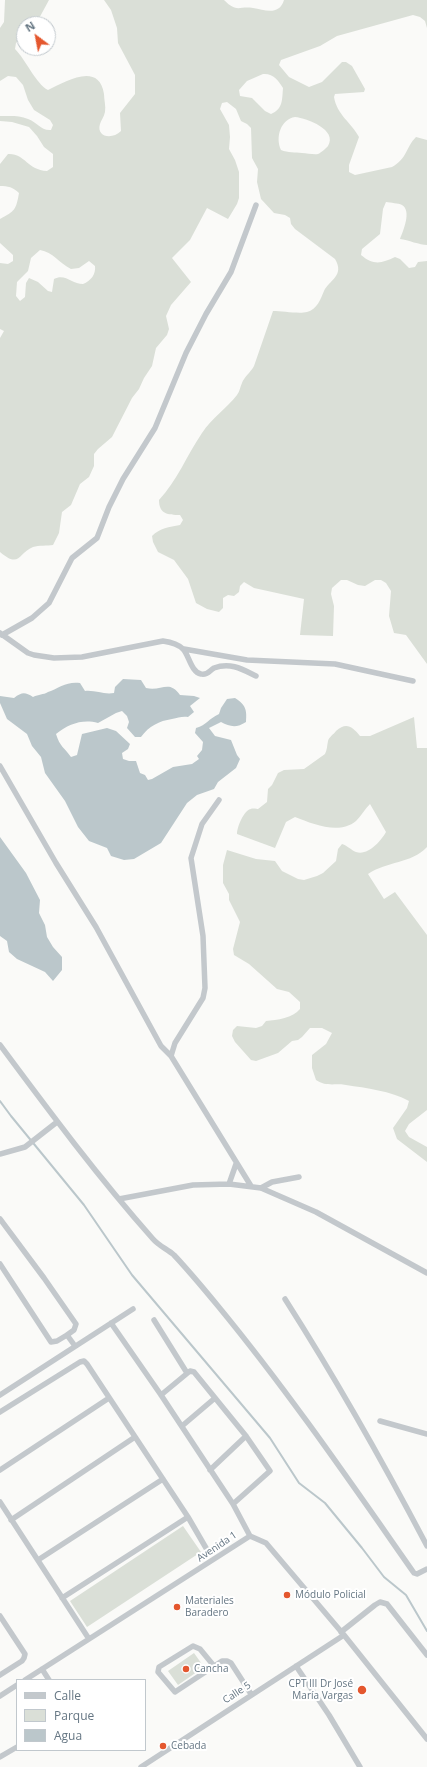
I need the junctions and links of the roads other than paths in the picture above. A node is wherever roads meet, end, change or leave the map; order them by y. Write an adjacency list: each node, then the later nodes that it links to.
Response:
1 (256, 205): 2 (street)
2 (1, 634): 3 (street)
3 (184, 649): 4 (street); 5 (street)
4 (256, 676)
5 (413, 682)
6 (0, 766): 9 (street)
7 (219, 800): 9 (street)
8 (0, 1045): 10 (street)
9 (171, 1056): 12 (street)
10 (57, 1122): 11 (street); 17 (street)
11 (0, 1154)
12 (236, 1164): 14 (street); 15 (street)
13 (299, 1177): 16 (street)
14 (229, 1184): 15 (street); 17 (street)
15 (251, 1186): 16 (street)
16 (261, 1188): 20 (street)
17 (119, 1199): 49 (street)
18 (0, 1219): 25 (street)
19 (0, 1264): 25 (street)
20 (427, 1274)
21 (285, 1299): 46 (street)
22 (132, 1309): 24 (street)
23 (154, 1320): 27 (street)
24 (111, 1323): 26 (street); 28 (street)
25 (67, 1335): 26 (street)
26 (74, 1346): 29 (street)
27 (187, 1373): 28 (street); 31 (street)
28 (161, 1394): 34 (street)
29 (0, 1395)
30 (109, 1398): 32 (street); 36 (street); 38 (street)
31 (215, 1398): 34 (street); 37 (street)
32 (0, 1412)
33 (380, 1420): 35 (street)
34 (182, 1426): 39 (street)
35 (427, 1434)
36 (135, 1436): 40 (street); 44 (street)
37 (246, 1436): 39 (street); 42 (street)
38 (0, 1470)
39 (210, 1470): 42 (street)
40 (163, 1479): 43 (street); 48 (street)
41 (0, 1502): 44 (street)
42 (232, 1504): 45 (street)
43 (188, 1517): 47 (street); 50 (street)
44 (11, 1520): 48 (street)
45 (250, 1536): 52 (street, Avenida 1); 53 (street, Avenida 1)
46 (427, 1546)
47 (206, 1548)
48 (38, 1560): 50 (street)
49 (427, 1569)
50 (62, 1598): 53 (street)
51 (0, 1616): 58 (street)
52 (343, 1634): 54 (street, Calle 5); 56 (street, Calle 5); 64 (street, Avenida 1)
53 (89, 1639): 57 (street, Avenida 1)
54 (427, 1655)
55 (214, 1666): 55 (street); 62 (street)
56 (296, 1666): 62 (street, Calle 5); 68 (street)
57 (42, 1669): 59 (street, Avenida 1); 60 (street)
58 (0, 1676)
59 (27, 1679)
60 (48, 1679)
61 (16, 1686): 63 (street)
62 (251, 1694): 67 (street, Calle 5)
63 (0, 1696)
64 (427, 1739)
65 (16, 1748): 66 (street)
66 (0, 1757)
67 (141, 1767)
68 (360, 1767)

